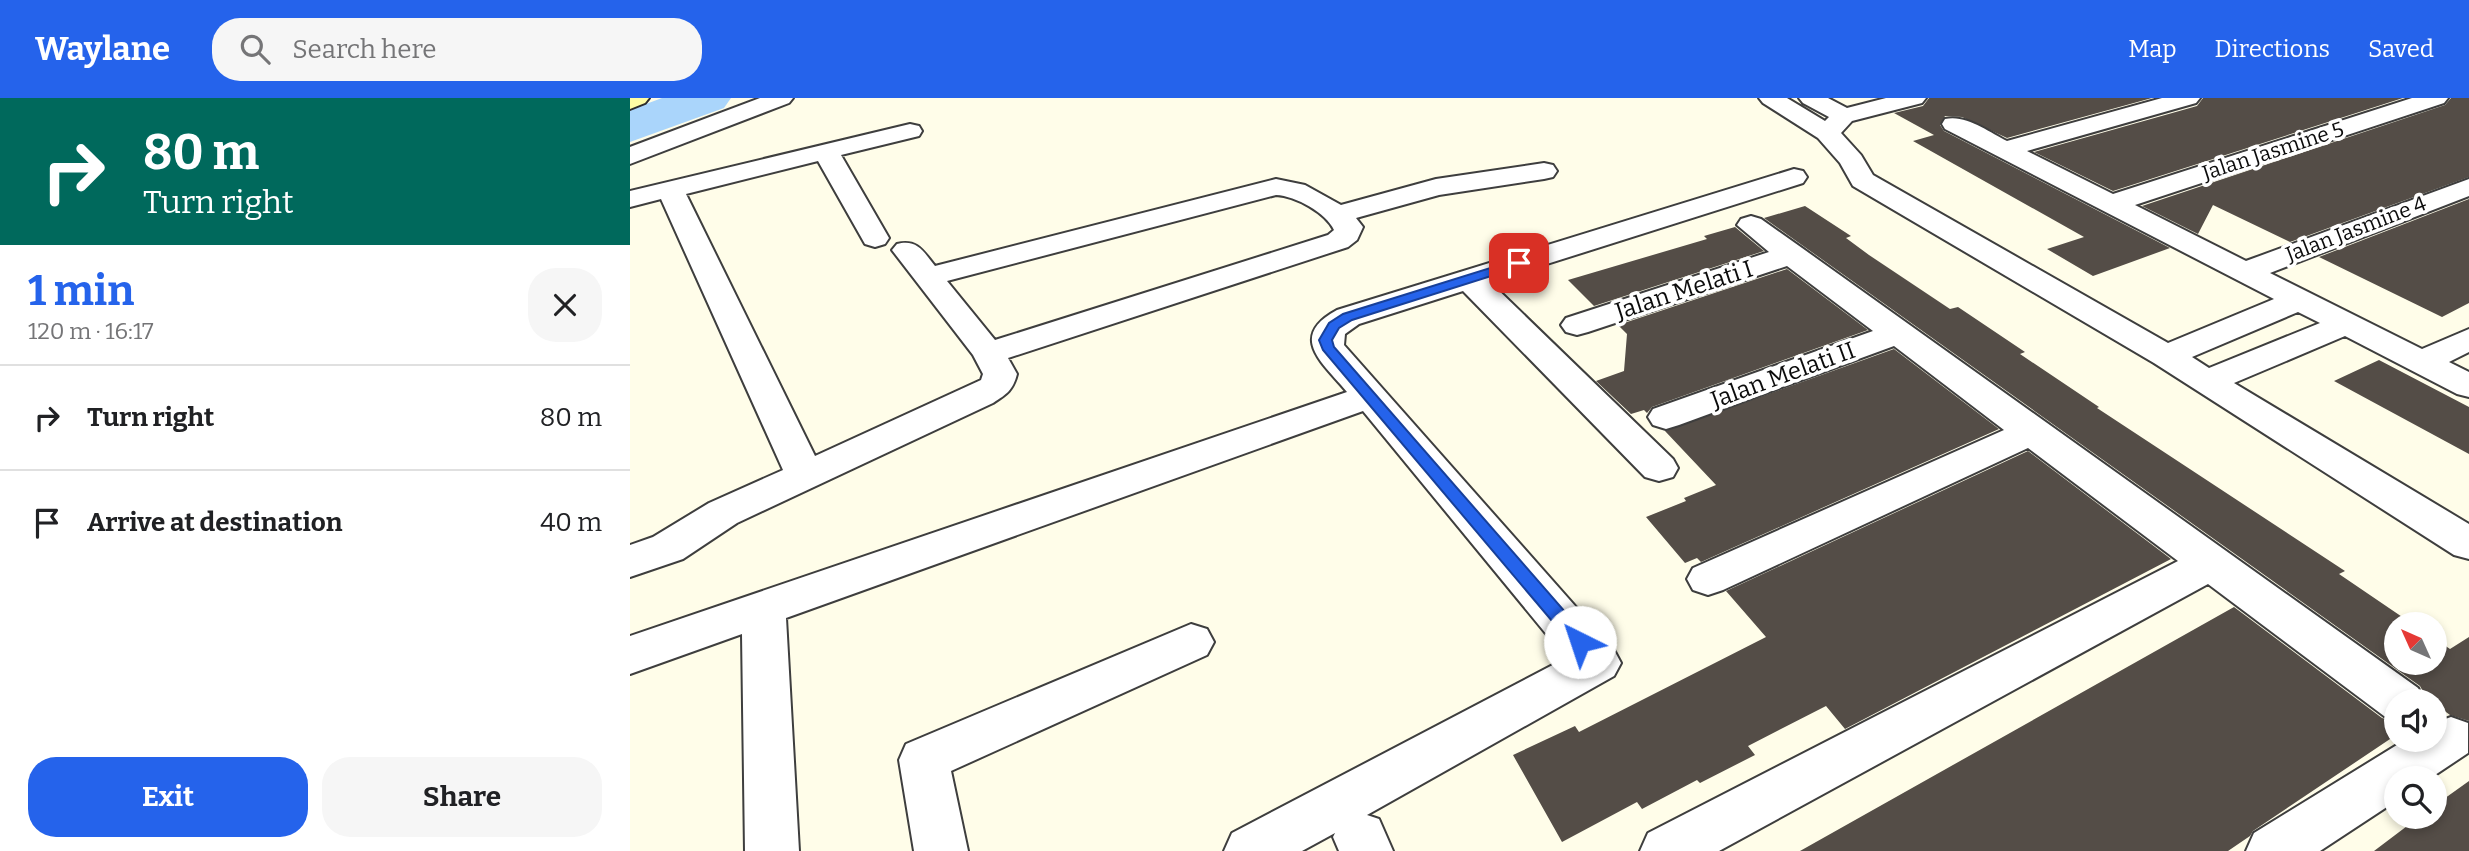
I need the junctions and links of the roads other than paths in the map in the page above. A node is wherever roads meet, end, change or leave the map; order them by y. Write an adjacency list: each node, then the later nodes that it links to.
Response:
1 (638, 98): 8 (street)
2 (781, 98): 14 (street)
3 (1771, 98): 10 (street)
4 (1811, 98): 10 (street)
5 (1914, 98): 10 (street)
6 (2188, 98): 12 (street)
7 (2436, 98): 20 (street, Jalan Jasmine 5)
8 (630, 102)
9 (1954, 124): 12 (street)
10 (1835, 125): 33 (street)
11 (910, 131): 13 (street)
12 (2004, 150): 20 (street)
13 (826, 152): 18 (street); 24 (street)
14 (630, 156)
15 (1544, 171): 21 (street)
16 (1794, 177): 26 (street)
17 (2469, 187): 25 (street, Jalan Jasmine 4)
18 (670, 189): 19 (street); 41 (street)
19 (630, 199)
20 (2110, 204): 25 (street)
21 (1338, 215): 24 (street); 32 (street)
22 (1751, 225): 23 (street)
23 (1792, 254): 29 (street, Jalan Melati I); 30 (street)
24 (903, 255): 32 (street)
25 (2244, 272): 27 (street)
26 (1469, 279): 37 (street); 40 (street)
27 (2299, 300): 28 (street); 33 (street)
28 (2346, 324): 34 (street); 35 (street)
29 (1577, 325)
30 (1899, 333): 38 (street, Jalan Melati II); 39 (street)
31 (2469, 339): 34 (street)
32 (988, 353): 41 (street)
33 (2166, 356): 35 (street)
34 (2422, 362): 36 (street)
35 (2207, 381): 42 (street)
36 (2469, 386)
37 (1370, 396): 46 (street); 53 (street)
38 (1666, 417)
39 (2033, 431): 44 (street); 45 (street)
40 (1659, 468)
41 (805, 475): 43 (street)
42 (2469, 544)
43 (630, 561)
44 (2211, 563): 49 (street); 54 (street)
45 (1708, 579)
46 (764, 608): 48 (street); 51 (street)
47 (1191, 642): 52 (street)
48 (630, 655)
49 (2384, 690)
50 (2451, 739): 55 (street)
51 (772, 851)
52 (941, 851)
53 (1251, 851)
54 (1667, 851)
55 (2273, 851)

